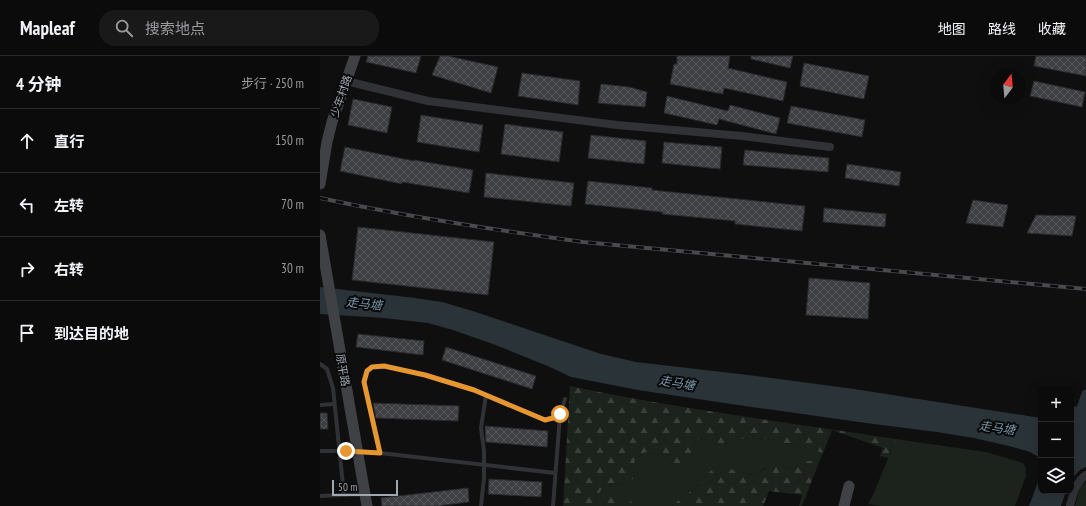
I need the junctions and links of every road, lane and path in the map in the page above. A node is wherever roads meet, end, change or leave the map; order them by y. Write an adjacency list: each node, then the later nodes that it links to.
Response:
1 (355, 56): 2 (street, 少年村路)
2 (346, 80): 3 (street); 4 (street, 少年村路)
3 (830, 147)
4 (320, 184)
5 (320, 235): 14 (street, 原平路)
6 (320, 364): 9 (lane)
7 (486, 395): 11 (lane); 15 (lane); 16 (lane)
8 (565, 399): 11 (lane)
9 (334, 404): 10 (lane); 13 (lane)
10 (320, 405)
11 (560, 414): 17 (lane)
12 (320, 451): 13 (lane)
13 (339, 451): 14 (lane); 21 (lane)
14 (357, 451): 15 (lane); 20 (street, 原平路)
15 (380, 453): 16 (lane)
16 (484, 465): 17 (lane); 24 (lane)
17 (556, 473): 25 (lane)
18 (1086, 475): 27 (street)
19 (849, 486): 26 (street)
20 (365, 494): 21 (lane); 23 (street, 原平路)
21 (344, 495): 22 (lane)
22 (320, 496)
23 (367, 506)
24 (481, 506)
25 (553, 506)
26 (844, 506)
27 (1070, 506)

